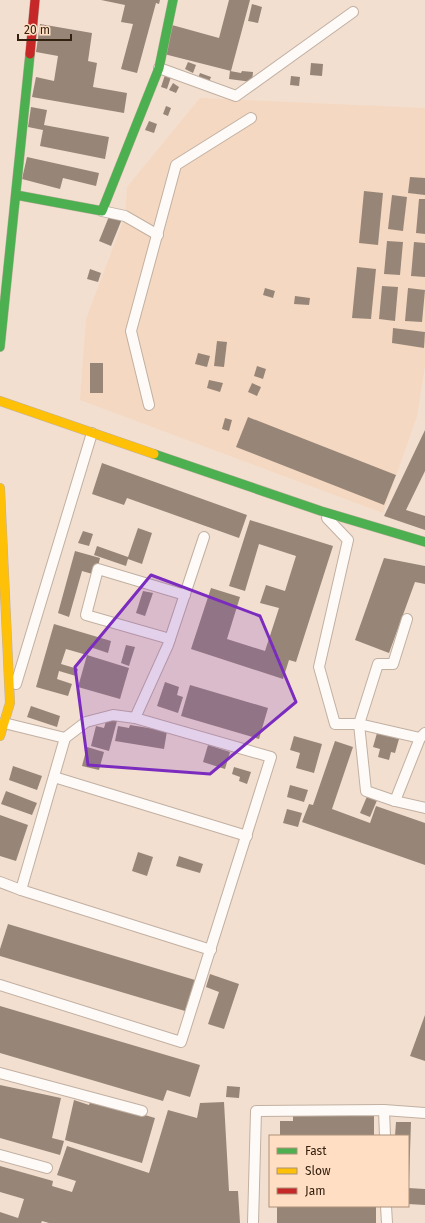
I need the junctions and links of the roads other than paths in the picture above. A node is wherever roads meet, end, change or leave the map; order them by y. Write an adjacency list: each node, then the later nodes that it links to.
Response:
1 (35, 0): 6 (street)
2 (173, 0): 4 (street)
3 (353, 12): 4 (lane)
4 (159, 68): 7 (street)
5 (251, 118): 8 (lane)
6 (16, 195): 7 (street); 9 (street)
7 (102, 210): 8 (lane)
8 (158, 235): 11 (lane)
9 (0, 347)
10 (0, 402): 12 (street)
11 (149, 405)
12 (92, 433): 14 (street); 20 (lane)
13 (0, 488): 20 (street)
14 (320, 511): 16 (street); 23 (lane)
15 (204, 537): 17 (lane)
16 (425, 542)
17 (184, 595): 19 (lane); 19 (lane)
18 (407, 619): 23 (lane)
19 (170, 639): 21 (lane)
20 (10, 703): 22 (street)
21 (135, 718): 26 (lane); 30 (lane)
22 (4, 723): 24 (street); 26 (lane)
23 (359, 724): 25 (lane); 28 (lane)
24 (0, 736)
25 (423, 736): 28 (lane)
26 (65, 738): 27 (lane)
27 (54, 776): 30 (lane); 32 (lane)
28 (395, 801): 29 (lane)
29 (425, 808)
30 (247, 836): 33 (lane)
31 (0, 882): 32 (lane)
32 (21, 890): 33 (lane)
33 (211, 950): 34 (lane)
34 (0, 985)
35 (0, 1073): 37 (lane)
36 (384, 1110): 38 (lane); 39 (lane); 43 (lane)
37 (142, 1111)
38 (425, 1113)
39 (385, 1135)
40 (0, 1155): 41 (lane)
41 (47, 1168)
42 (386, 1207): 44 (lane)
43 (253, 1223)
44 (387, 1223)

